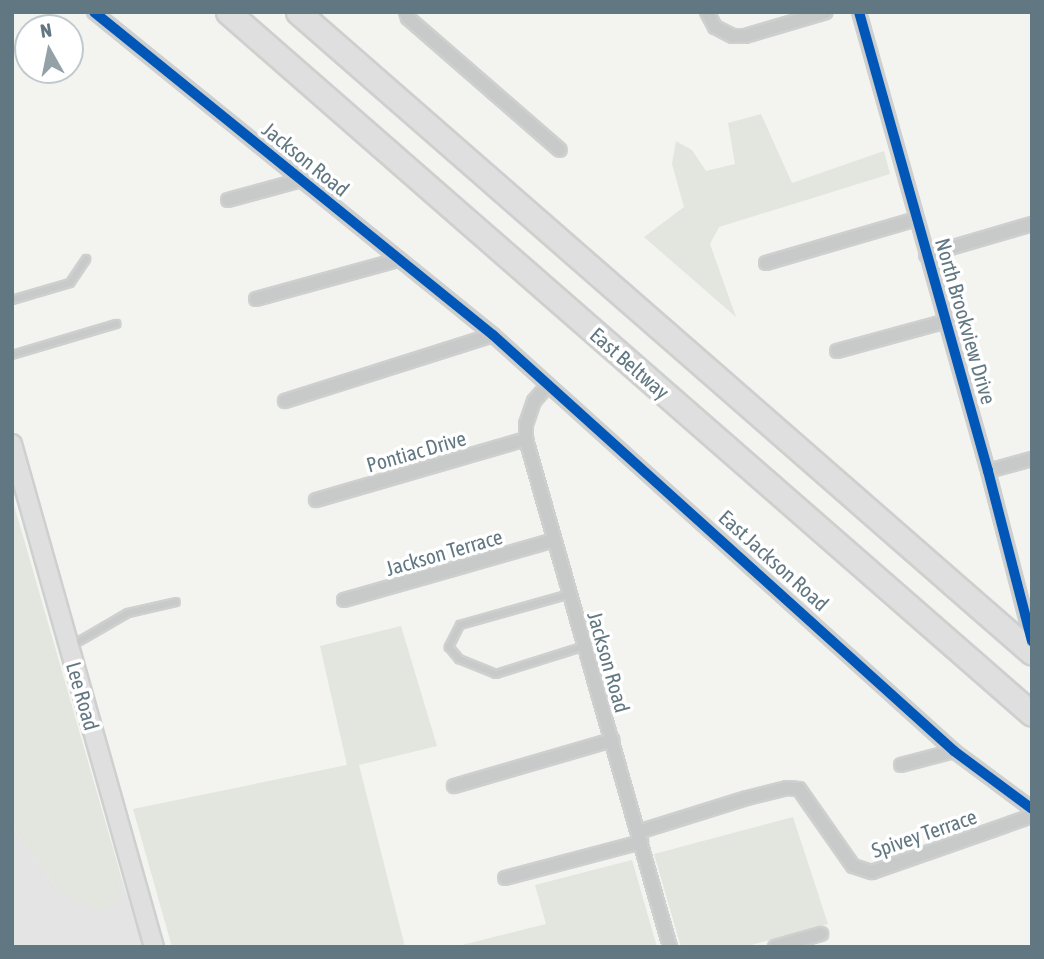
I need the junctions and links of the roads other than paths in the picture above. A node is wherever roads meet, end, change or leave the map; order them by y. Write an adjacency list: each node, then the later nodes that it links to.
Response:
1 (94, 12): 9 (street, Jackson Road)
2 (228, 12): 39 (highway, East Beltway)
3 (298, 12): 38 (highway)
4 (406, 12): 8 (street)
5 (707, 12): 6 (street)
6 (826, 12)
7 (859, 12): 11 (street, North Brookview Drive)
8 (561, 150)
9 (301, 180): 10 (street); 15 (street, Jackson Road)
10 (228, 200)
11 (916, 219): 13 (street, North Brookview Drive); 16 (street)
12 (1032, 224): 13 (street)
13 (926, 255): 19 (street, North Brookview Drive)
14 (86, 259): 18 (lane)
15 (398, 260): 17 (street); 21 (street, Jackson Road)
16 (766, 263)
17 (256, 299)
18 (12, 300)
19 (947, 321): 22 (street); 29 (street, North Brookview Drive)
20 (116, 324): 23 (lane)
21 (493, 335): 24 (street, East Jackson Road); 25 (street)
22 (837, 351)
23 (12, 355)
24 (548, 386): 26 (street, Jackson Road); 41 (street, East Jackson Road)
25 (285, 401)
26 (526, 439): 30 (street, Pontiac Drive); 31 (street, Jackson Road)
27 (12, 444): 37 (street, Lee Road)
28 (1032, 458): 29 (street)
29 (988, 471): 35 (street, North Brookview Drive)
30 (316, 500)
31 (554, 540): 32 (street, Jackson Road); 33 (street, Jackson Terrace)
32 (570, 594): 36 (street, Jackson Road); 36 (lane)
33 (344, 600)
34 (176, 602): 37 (lane)
35 (1032, 641)
36 (585, 646): 40 (street, Jackson Road)
37 (70, 647): 49 (street, Lee Road)
38 (1032, 653)
39 (1032, 714)
40 (612, 740): 43 (street); 46 (street, Jackson Road)
41 (954, 751): 42 (street); 44 (street, East Jackson Road)
42 (901, 765)
43 (454, 786)
44 (1032, 809)
45 (1032, 816): 46 (street, Spivey Terrace)
46 (639, 837): 47 (street); 50 (street, Jackson Road)
47 (505, 878)
48 (821, 934): 51 (street)
49 (155, 947)
50 (670, 947)
51 (775, 947)

